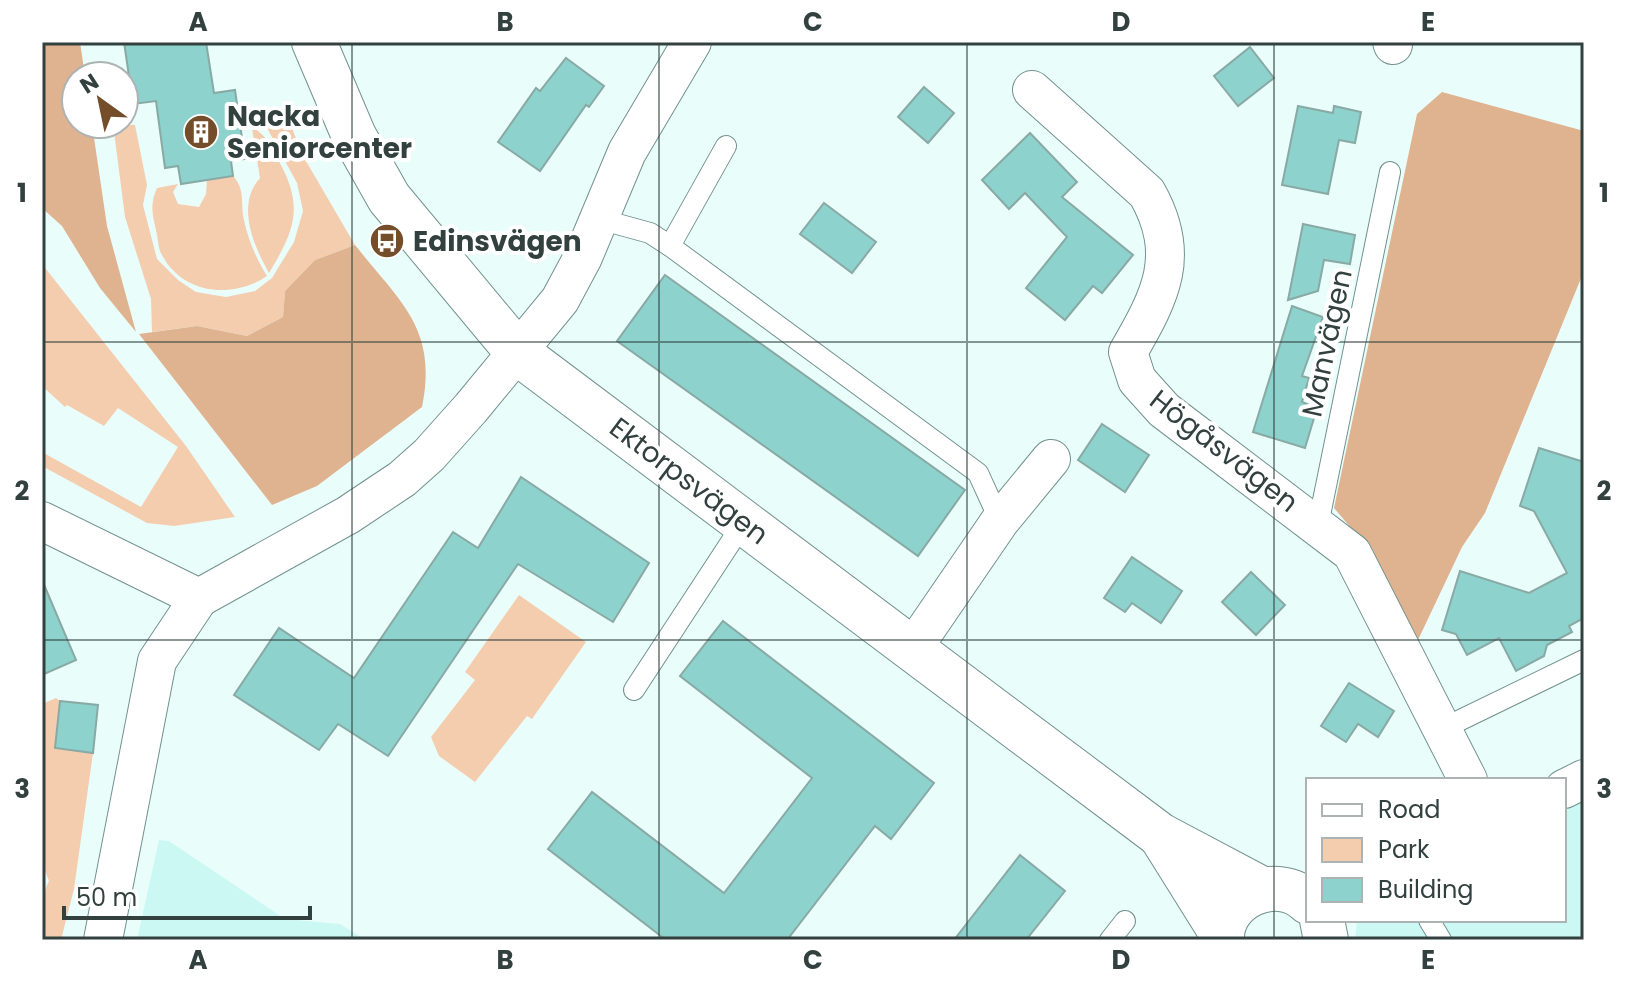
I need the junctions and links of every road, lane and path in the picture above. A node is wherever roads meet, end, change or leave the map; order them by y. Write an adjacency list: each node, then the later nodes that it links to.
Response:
1 (314, 42): 8 (street, Ektorpsvägen)
2 (692, 42): 6 (street)
3 (1032, 90): 13 (street, Högåsvägen)
4 (726, 146): 7 (lane)
5 (1390, 172): 13 (lane, Manvägen)
6 (599, 219): 7 (lane); 8 (street)
7 (670, 246): 11 (lane)
8 (518, 353): 12 (street, Ektorpsvägen); 14 (street)
9 (1051, 459): 11 (street)
10 (42, 521): 14 (street)
11 (1000, 521): 15 (street)
12 (744, 522): 15 (street, Ektorpsvägen); 17 (lane)
13 (1318, 525): 18 (street, Högåsvägen)
14 (199, 598): 28 (street)
15 (913, 648): 22 (street, Ektorpsvägen)
16 (1584, 660): 18 (lane)
17 (634, 690)
18 (1442, 729): 19 (street, Högåsvägen)
19 (1467, 778)
20 (1584, 779): 21 (street)
21 (1566, 788)
22 (1160, 835): 23 (street, Ektorpsvägen); 27 (street, Ektorpsvägen)
23 (1262, 889): 24 (street, Ektorpsvägen); 27 (street)
24 (1306, 901)
25 (1125, 921): 29 (lane)
26 (1430, 922): 30 (lane)
27 (1222, 936)
28 (103, 940)
29 (1110, 940)
30 (1441, 940)

